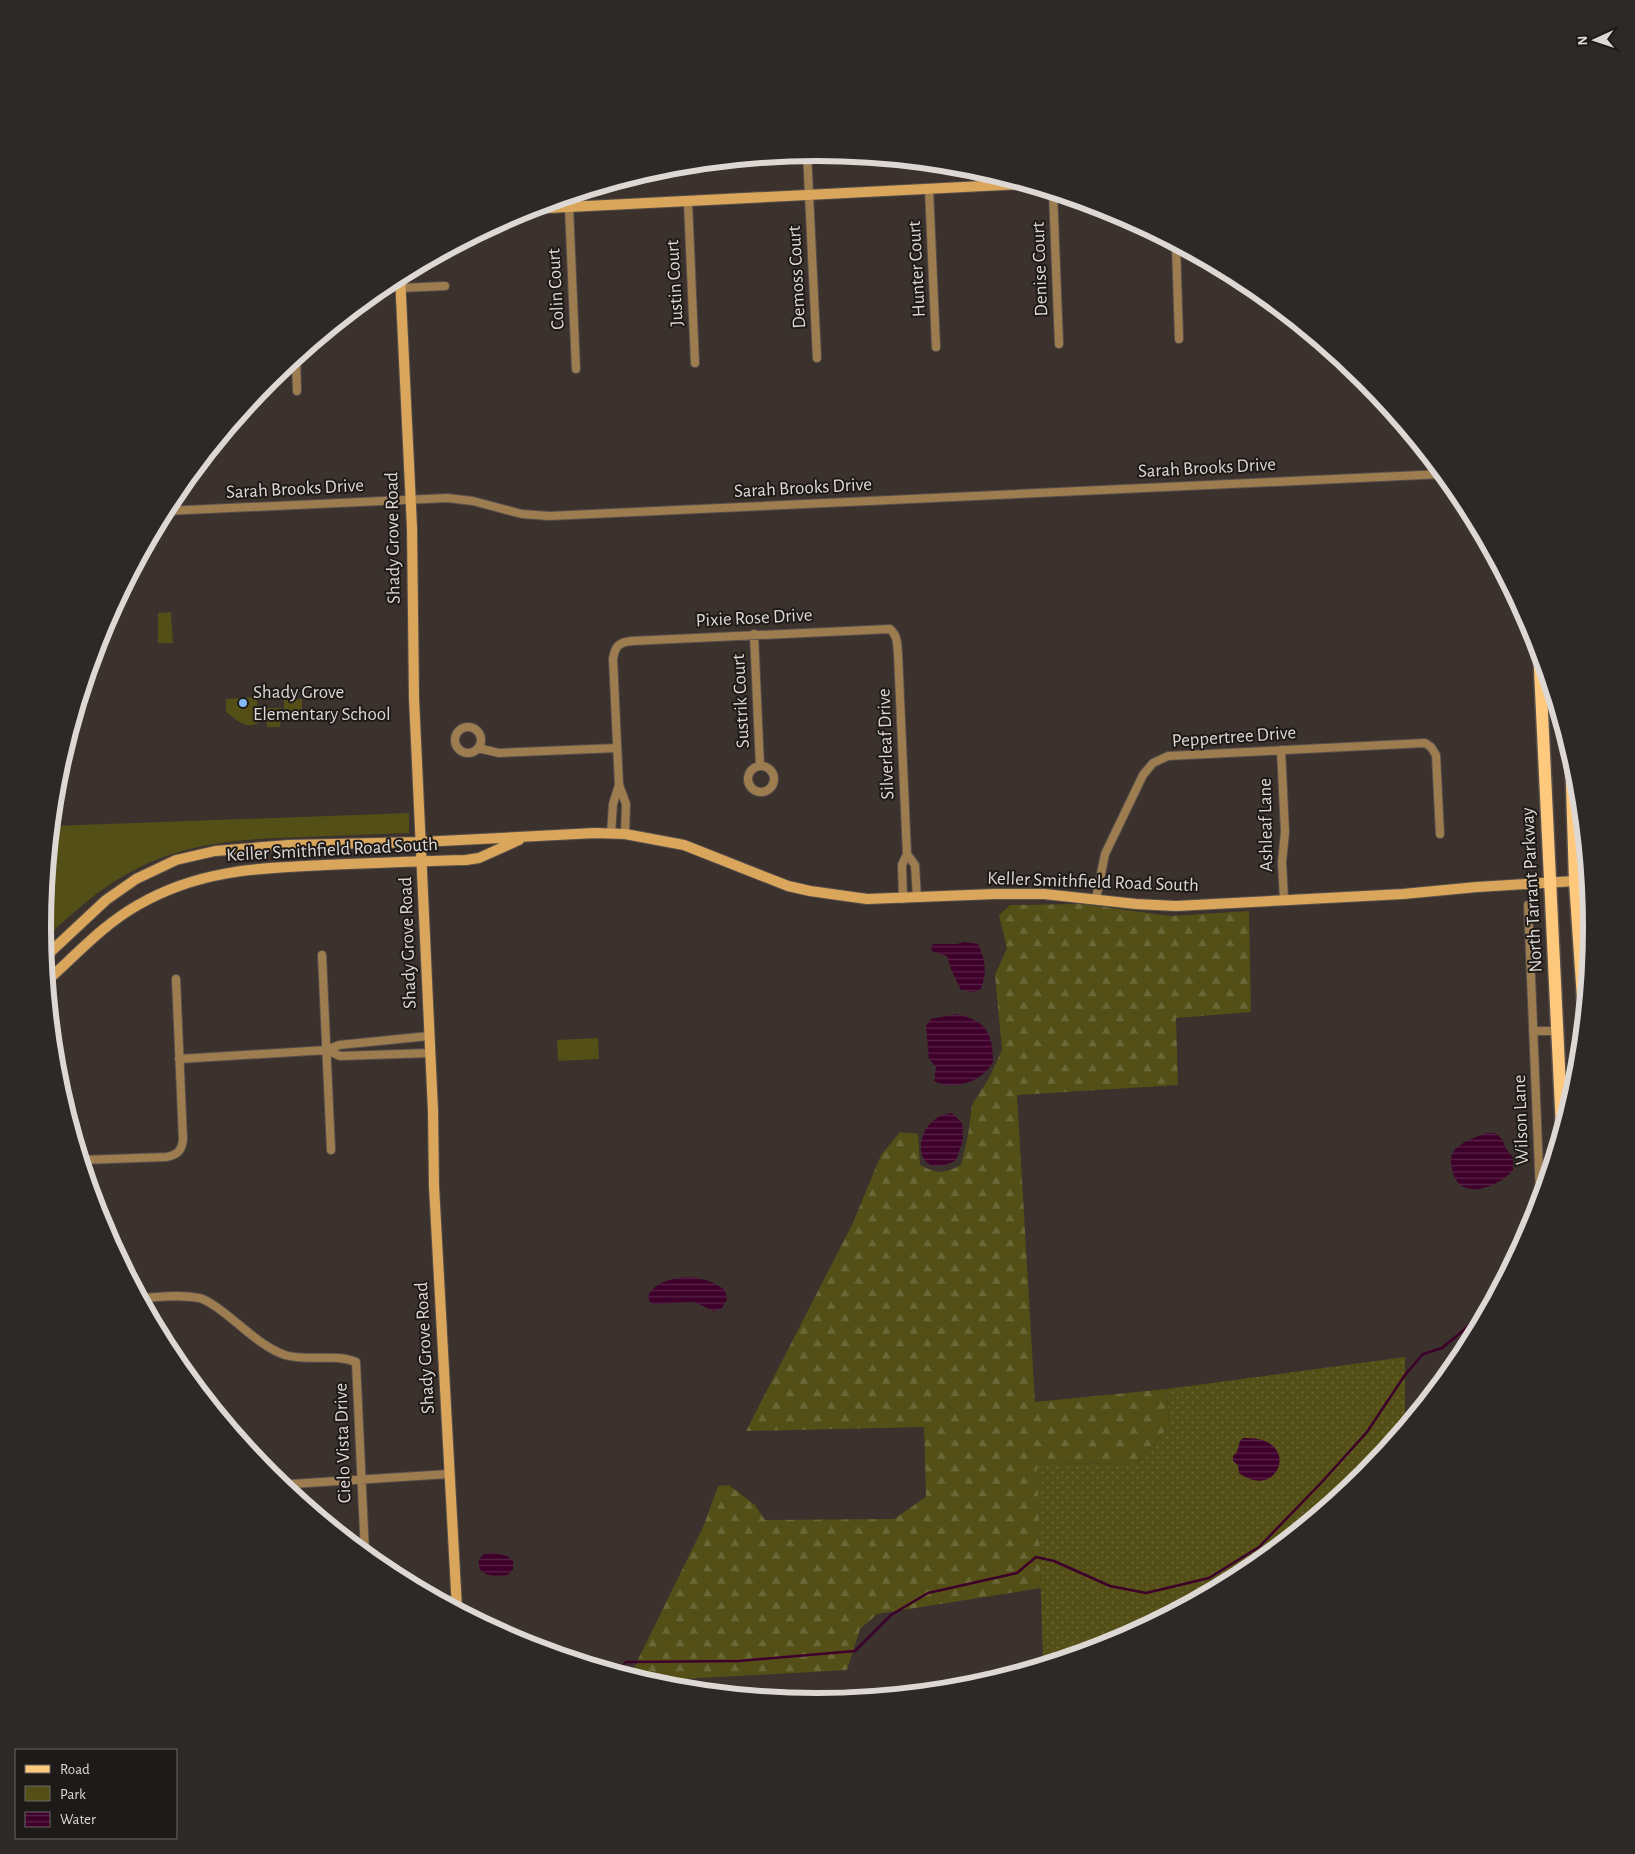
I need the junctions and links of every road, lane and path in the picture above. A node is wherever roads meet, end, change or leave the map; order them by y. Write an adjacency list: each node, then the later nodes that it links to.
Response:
1 (808, 161): 4 (street, Demoss Court)
2 (1007, 185): 3 (main road)
3 (929, 189): 4 (main road); 15 (street, Hunter Court)
4 (810, 195): 6 (main road); 16 (street, Demoss Court)
5 (1053, 198): 14 (street, Denise Court)
6 (688, 202): 7 (main road); 17 (street, Justin Court)
7 (569, 207): 8 (main road); 19 (street, Colin Court)
8 (553, 208)
9 (1176, 250): 13 (street)
10 (401, 284): 12 (main road, Shady Grove Road)
11 (445, 286): 12 (street)
12 (401, 288): 22 (main road, Shady Grove Road)
13 (1179, 338)
14 (1059, 344)
15 (936, 347)
16 (817, 358)
17 (695, 363)
18 (296, 366): 20 (street)
19 (576, 369)
20 (297, 391)
21 (1435, 474): 22 (street, Sarah Brooks Drive)
22 (411, 499): 23 (street, Sarah Brooks Drive); 37 (main road, Shady Grove Road)
23 (174, 511)
24 (754, 634): 25 (street, Pixie Rose Drive); 28 (street, Pixie Rose Drive); 30 (street, Sustrik Court)
25 (895, 634): 38 (street, Silverleaf Drive)
26 (1541, 676): 41 (main road, North Tarrant Parkway)
27 (478, 748): 28 (street)
28 (617, 748): 31 (street)
29 (1281, 750): 35 (street, Peppertree Drive); 44 (street, Peppertree Drive); 45 (street, Ashleaf Lane)
30 (760, 766)
31 (619, 785): 33 (street); 34 (street)
32 (1572, 799): 40 (main road)
33 (611, 834): 34 (main road, Keller Smithfield Road South); 36 (main road, Keller Smithfield Road South)
34 (625, 834): 42 (main road, Keller Smithfield Road South)
35 (1440, 834)
36 (528, 837): 37 (main road, Keller Smithfield Road South); 39 (main road, Keller Smithfield Road South)
37 (421, 842): 39 (main road, Shady Grove Road); 47 (main road, Keller Smithfield Road South)
38 (907, 854): 42 (street, Silverleaf Drive); 43 (street, Silverleaf Drive)
39 (422, 860): 49 (main road, Keller Smithfield Road South); 54 (main road, Shady Grove Road)
40 (1575, 881): 41 (main road, Keller Smithfield Road South); 51 (main road)
41 (1551, 882): 45 (main road, Keller Smithfield Road South); 53 (main road, North Tarrant Parkway)
42 (903, 898): 43 (main road, Keller Smithfield Road South)
43 (917, 898): 44 (main road, Keller Smithfield Road South)
44 (1096, 899): 45 (main road, Keller Smithfield Road South)
45 (1284, 900)
46 (1528, 905): 52 (street, Wilson Lane)
47 (52, 951)
48 (322, 954): 55 (street)
49 (53, 976)
50 (176, 980): 57 (street)
51 (1582, 980)
52 (1533, 1031): 53 (street); 61 (street, Wilson Lane)
53 (1558, 1031): 58 (main road, North Tarrant Parkway)
54 (429, 1036): 55 (street); 56 (main road, Shady Grove Road)
55 (327, 1050): 56 (street); 57 (street); 59 (street)
56 (430, 1053): 63 (main road, Shady Grove Road)
57 (179, 1059): 60 (street)
58 (1561, 1111)
59 (331, 1150)
60 (88, 1160)
61 (1539, 1182)
62 (147, 1298): 64 (street, Cielo Vista Drive)
63 (450, 1474): 64 (street); 67 (main road, Shady Grove Road)
64 (361, 1480): 65 (street); 66 (street, Cielo Vista Drive)
65 (291, 1484)
66 (365, 1545)
67 (457, 1603)

